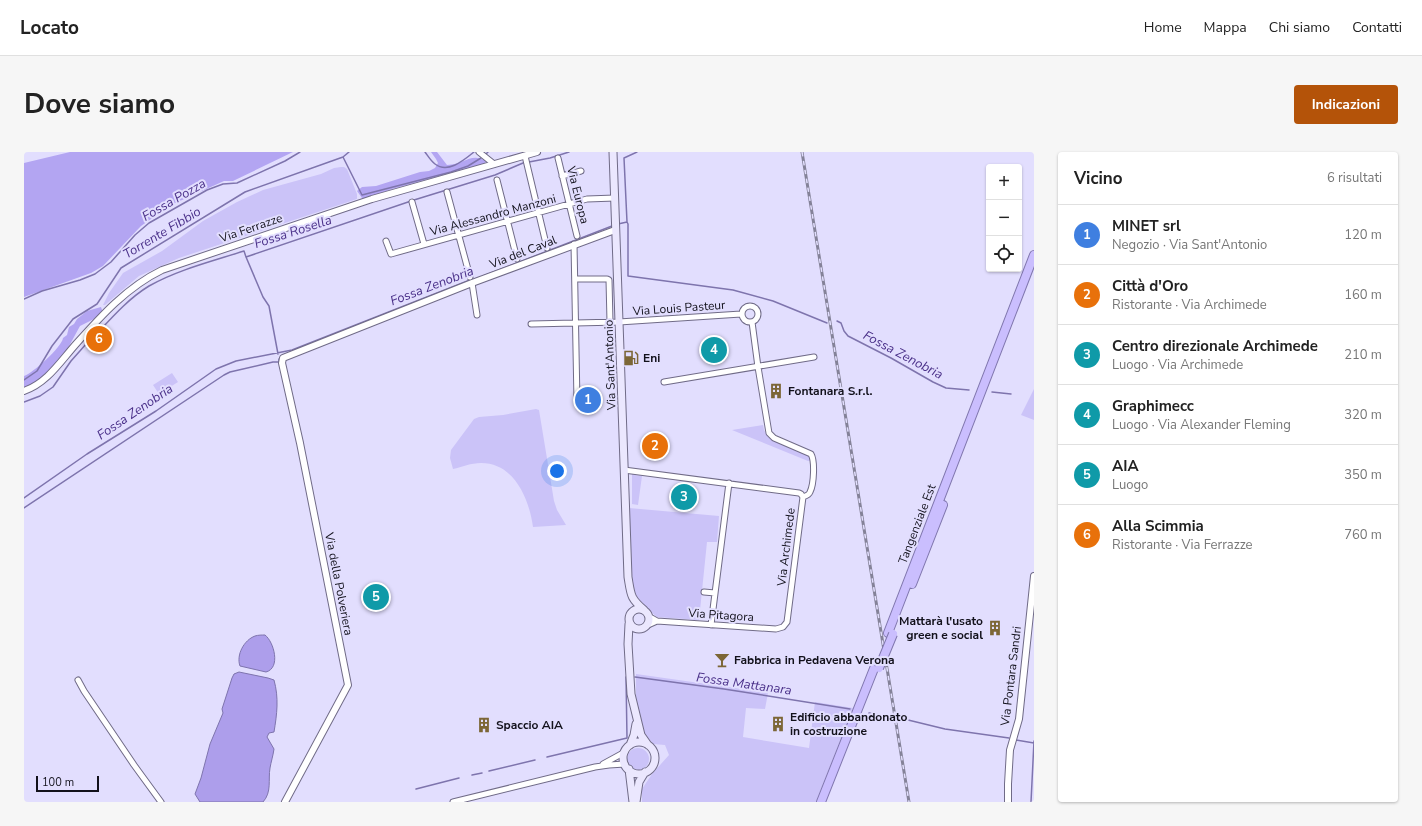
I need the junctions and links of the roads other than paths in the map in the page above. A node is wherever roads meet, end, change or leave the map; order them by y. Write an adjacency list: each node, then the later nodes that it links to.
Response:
1 (479, 152): 6 (street)
2 (538, 152): 4 (street, Via Ferrazze)
3 (613, 152): 11 (main road, Via Sant'Antonio)
4 (526, 154): 6 (street, Via Ferrazze); 14 (street)
5 (558, 158): 8 (street, Via Europa)
6 (494, 164): 39 (street, Via Ferrazze)
7 (581, 171): 8 (street)
8 (562, 176): 13 (street, Via Europa)
9 (497, 180): 15 (street)
10 (447, 192): 17 (street)
11 (615, 198): 13 (street, Via Alessandro Manzoni); 16 (main road, Via Sant'Antonio)
12 (412, 202): 20 (street)
13 (569, 204): 14 (street, Via Alessandro Manzoni); 18 (street, Via Europa)
14 (539, 213): 15 (street, Via Alessandro Manzoni); 22 (street)
15 (507, 222): 17 (street, Via Alessandro Manzoni); 24 (street)
16 (616, 230): 21 (street, Via del Caval); 31 (main road, Via Sant'Antonio)
17 (459, 234): 20 (street, Via Alessandro Manzoni); 27 (street)
18 (577, 236)
19 (386, 241): 20 (street, Via Alessandro Manzoni)
20 (424, 244)
21 (574, 244): 26 (street); 27 (street, Via del Caval)
22 (547, 248)
23 (1034, 255): 55 (highway, Tangenziale Est)
24 (517, 259)
25 (1034, 270): 55 (highway, Tangenziale Est)
26 (575, 279): 30 (street); 33 (street)
27 (471, 280): 29 (street); 35 (street, Via del Caval)
28 (741, 314): 31 (street, Via Louis Pasteur); 32 (street); 32 (street)
29 (477, 315)
30 (610, 322): 31 (street, Via Louis Pasteur); 33 (street, Via Louis Pasteur)
31 (619, 322): 41 (main road, Via Sant'Antonio)
32 (752, 322): 37 (street)
33 (575, 323): 34 (street, Via Louis Pasteur); 40 (street)
34 (531, 324)
35 (283, 358): 67 (street, Via della Polveriera)
36 (814, 358): 37 (street)
37 (758, 367): 38 (street); 43 (street)
38 (664, 382)
39 (24, 391)
40 (577, 402)
41 (624, 470): 42 (street, Via Archimede); 45 (main road, Via Sant'Antonio)
42 (729, 483): 43 (street, Via Archimede); 47 (street)
43 (803, 497): 54 (street, Via Archimede)
44 (1034, 576): 72 (street, Via Pontara Sandri)
45 (628, 578): 48 (main road, Via Sant'Antonio); 49 (main road, Via Sant'Antonio)
46 (704, 592): 47 (street)
47 (716, 593): 52 (street)
48 (631, 612): 49 (main road); 51 (main road, Via Sant'Antonio)
49 (646, 613): 50 (street, Via Pitagora); 53 (main road)
50 (657, 621): 52 (street, Via Pitagora); 53 (street, Via Pitagora)
51 (629, 624): 53 (main road); 56 (main road, Via Sant'Antonio)
52 (711, 624): 54 (street, Via Pitagora)
53 (645, 627): 56 (main road, Via Sant'Antonio)
54 (783, 627)
55 (891, 633): 57 (highway, Tangenziale Est)
56 (630, 655): 59 (main road, Via Sant'Antonio)
57 (877, 667): 70 (highway, Tangenziale Est); 71 (highway, Tangenziale Est)
58 (78, 680): 66 (street)
59 (637, 722): 60 (main road, Via Sant'Antonio); 61 (main road, Via Sant'Antonio)
60 (648, 745): 61 (main road); 65 (main road, Via Sant'Antonio)
61 (630, 746): 62 (main road, Via Sant'Antonio)
62 (625, 752): 63 (street); 64 (main road, Via Sant'Antonio)
63 (598, 767): 64 (street); 68 (street)
64 (627, 767): 65 (main road); 69 (main road, Via Sant'Antonio)
65 (645, 772): 69 (main road, Via Sant'Antonio)
66 (161, 802)
67 (285, 802)
68 (453, 802)
69 (635, 802)
70 (821, 802)
71 (827, 802)
72 (1008, 802)

